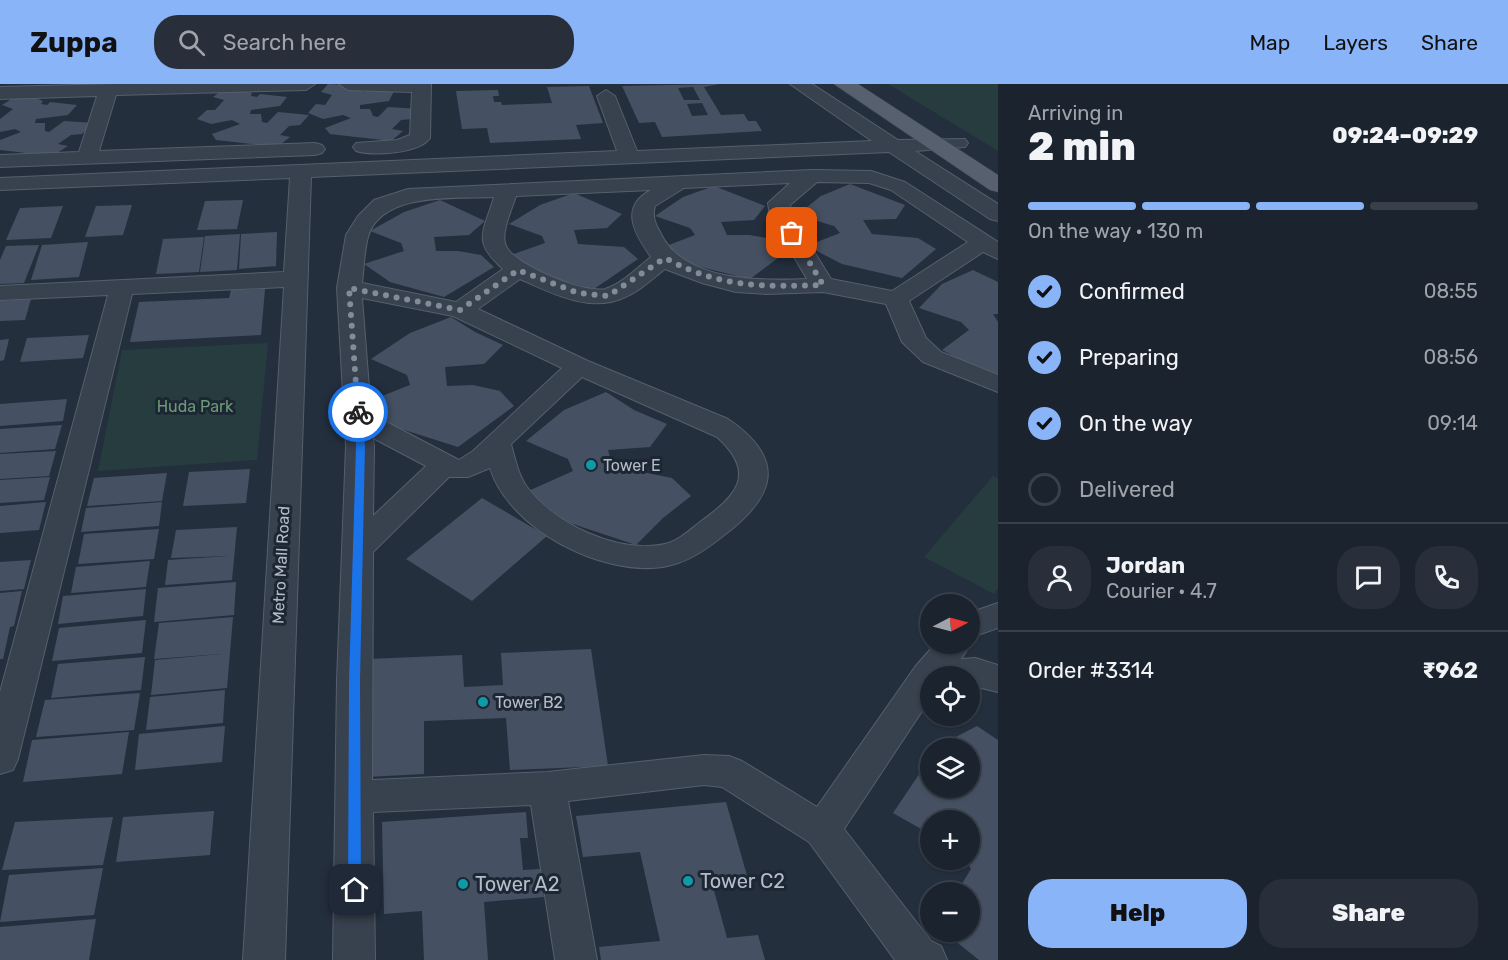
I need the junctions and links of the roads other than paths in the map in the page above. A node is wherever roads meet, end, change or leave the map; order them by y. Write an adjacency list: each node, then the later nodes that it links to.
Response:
1 (306, 84): 7 (street)
2 (348, 84): 6 (street)
3 (800, 84): 12 (street)
4 (844, 84): 11 (main road)
5 (866, 84): 10 (main road)
6 (422, 86): 14 (street)
7 (108, 91): 8 (street); 14 (street)
8 (0, 93)
9 (606, 96): 13 (street)
10 (958, 143): 11 (street); 16 (main road)
11 (935, 144): 12 (street); 21 (main road)
12 (891, 145): 13 (street); 23 (street)
13 (629, 156): 17 (street)
14 (87, 158): 15 (street)
15 (0, 161)
16 (998, 167)
17 (301, 171): 19 (street); 27 (street, Metro Mall Road)
18 (813, 176): 20 (street); 24 (street); 28 (street)
19 (0, 184)
20 (679, 184): 22 (street); 25 (street)
21 (998, 185)
22 (507, 189): 26 (street); 30 (street)
23 (998, 214)
24 (991, 247): 32 (street)
25 (665, 258): 26 (street); 28 (street)
26 (518, 270): 33 (street)
27 (294, 279): 29 (street); 51 (street, Metro Mall Road)
28 (823, 285): 32 (street)
29 (122, 287): 31 (street); 47 (street)
30 (349, 288): 33 (street); 36 (street)
31 (0, 293)
32 (896, 299): 35 (street)
33 (460, 310): 34 (street)
34 (579, 366): 37 (street); 37 (street)
35 (998, 384)
36 (358, 418): 38 (street); 39 (street)
37 (497, 442): 38 (street)
38 (444, 465): 39 (street)
39 (358, 548): 49 (street)
40 (998, 615): 41 (street)
41 (980, 622)
42 (946, 654): 43 (street)
43 (935, 666)
44 (980, 673): 45 (street)
45 (998, 679)
46 (920, 686): 50 (street)
47 (0, 759)
48 (547, 788): 49 (street); 50 (street); 53 (street)
49 (356, 797): 52 (street)
50 (822, 830): 54 (street)
51 (264, 960)
52 (354, 960)
53 (576, 960)
54 (926, 960)

